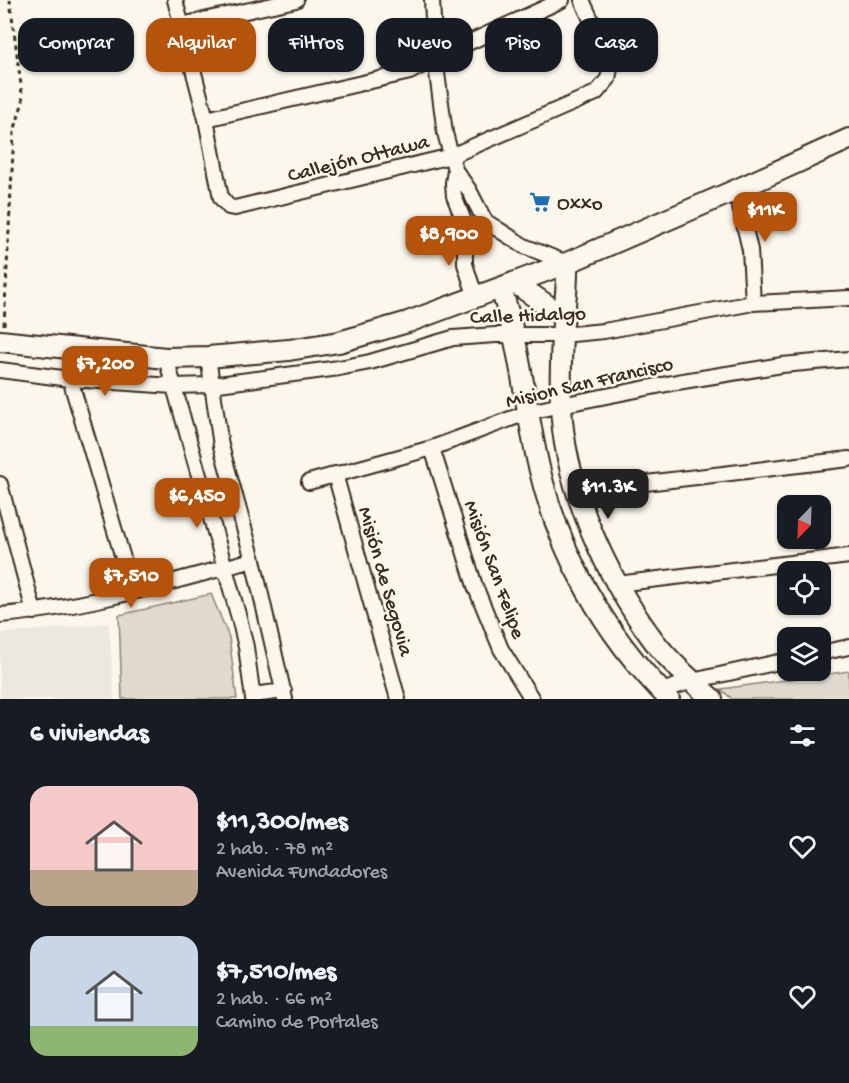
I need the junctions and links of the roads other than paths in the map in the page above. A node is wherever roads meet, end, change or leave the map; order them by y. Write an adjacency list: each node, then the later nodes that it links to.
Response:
1 (175, 0): 6 (street, Callejón Ottawa)
2 (296, 0): 7 (street)
3 (432, 0): 8 (street)
4 (562, 0): 9 (street)
5 (582, 0): 15 (street, Callejón Ottawa)
6 (179, 18)
7 (213, 18)
8 (433, 18)
9 (473, 41)
10 (194, 72): 13 (street, Callejón Ottawa)
11 (410, 72): 13 (street)
12 (437, 72): 15 (street)
13 (206, 119): 15 (street, Callejón Ottawa)
14 (849, 139): 17 (street)
15 (451, 156): 16 (street)
16 (455, 170): 18 (street); 19 (street)
17 (736, 190): 20 (street); 24 (street)
18 (485, 221): 19 (street); 20 (street)
19 (467, 229): 22 (street)
20 (567, 263): 21 (street); 25 (street)
21 (508, 286): 22 (street); 25 (street); 26 (street)
22 (479, 296): 28 (street)
23 (849, 298): 24 (street, Calle Hidalgo)
24 (753, 303): 25 (street, Calle Hidalgo)
25 (563, 326): 26 (street, Calle Hidalgo); 35 (street)
26 (514, 335): 33 (street, Calle Hidalgo); 36 (street)
27 (1, 341): 29 (street)
28 (208, 357): 29 (street); 33 (street)
29 (166, 358): 34 (street)
30 (849, 359): 35 (street, Mision San Francisco)
31 (0, 370): 32 (street, Calle Hidalgo)
32 (70, 379): 34 (street, Calle Hidalgo); 47 (street)
33 (211, 384): 34 (street, Calle Hidalgo); 44 (street)
34 (173, 386): 45 (street)
35 (561, 405): 36 (street, Mision San Francisco); 42 (street)
36 (529, 412): 37 (street, Mision San Francisco); 55 (street)
37 (432, 448): 39 (street, Mision San Francisco); 58 (street, Misión San Felipe)
38 (849, 459): 42 (street)
39 (335, 474): 40 (street, Mision San Francisco); 57 (street, Misión de Segovia)
40 (309, 482)
41 (0, 484): 48 (street)
42 (578, 491): 46 (street)
43 (849, 556): 46 (street)
44 (254, 560): 45 (street); 54 (street)
45 (224, 567): 47 (street); 56 (street)
46 (617, 584): 53 (street)
47 (133, 592): 48 (street)
48 (34, 612): 49 (street)
49 (0, 615)
50 (849, 647): 51 (street)
51 (831, 651)
52 (777, 662): 53 (street)
53 (692, 681): 55 (street); 59 (street)
54 (285, 695): 56 (street)
55 (666, 695)
56 (253, 697)
57 (398, 699)
58 (532, 699)
59 (712, 699)

